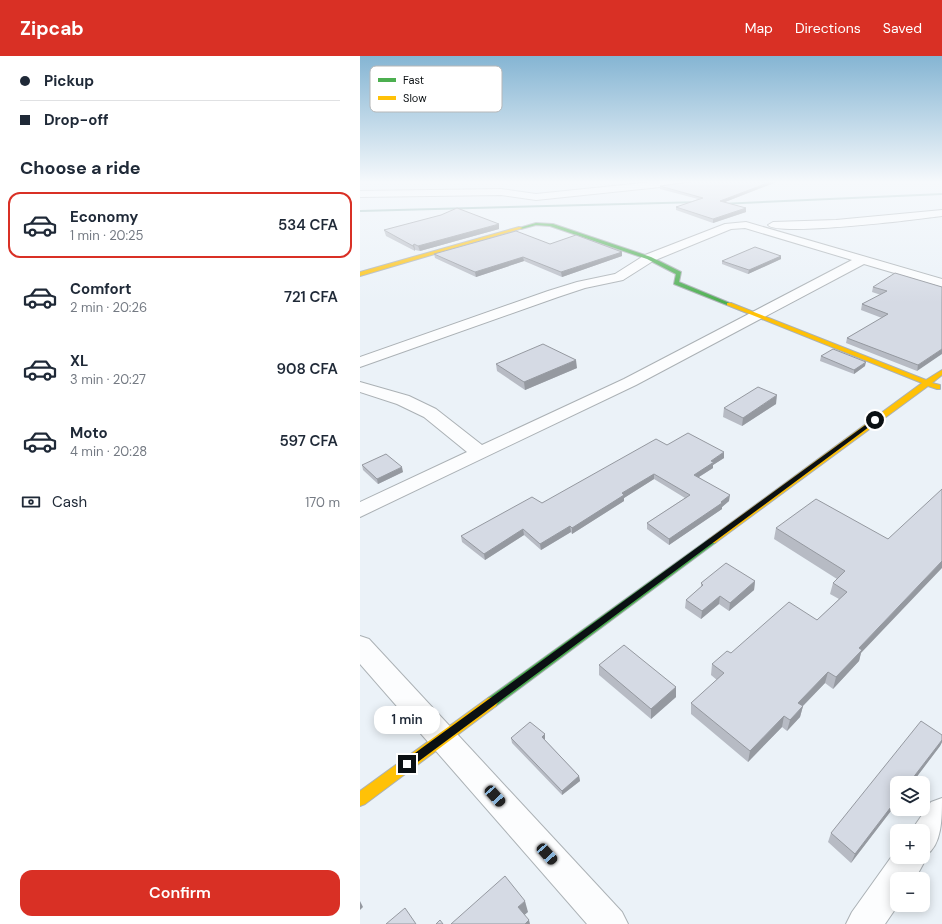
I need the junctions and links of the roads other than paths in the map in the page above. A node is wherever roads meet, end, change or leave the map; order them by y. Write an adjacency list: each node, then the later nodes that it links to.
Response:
1 (859, 222): 2 (street)
2 (746, 225): 3 (street); 4 (street)
3 (650, 258): 5 (street); 7 (street); 8 (street)
4 (862, 260): 6 (street); 7 (street)
5 (360, 274)
6 (942, 284)
7 (756, 316): 10 (street); 13 (street)
8 (360, 362)
9 (942, 372): 10 (street)
10 (926, 382): 12 (street); 16 (street)
11 (360, 387): 13 (street)
12 (942, 390)
13 (479, 452): 14 (street)
14 (360, 510)
15 (360, 646): 16 (street)
16 (443, 737): 17 (street); 21 (street)
17 (360, 799)
18 (942, 813): 19 (street)
19 (930, 830)
20 (906, 864): 22 (street)
21 (610, 924)
22 (864, 924)

